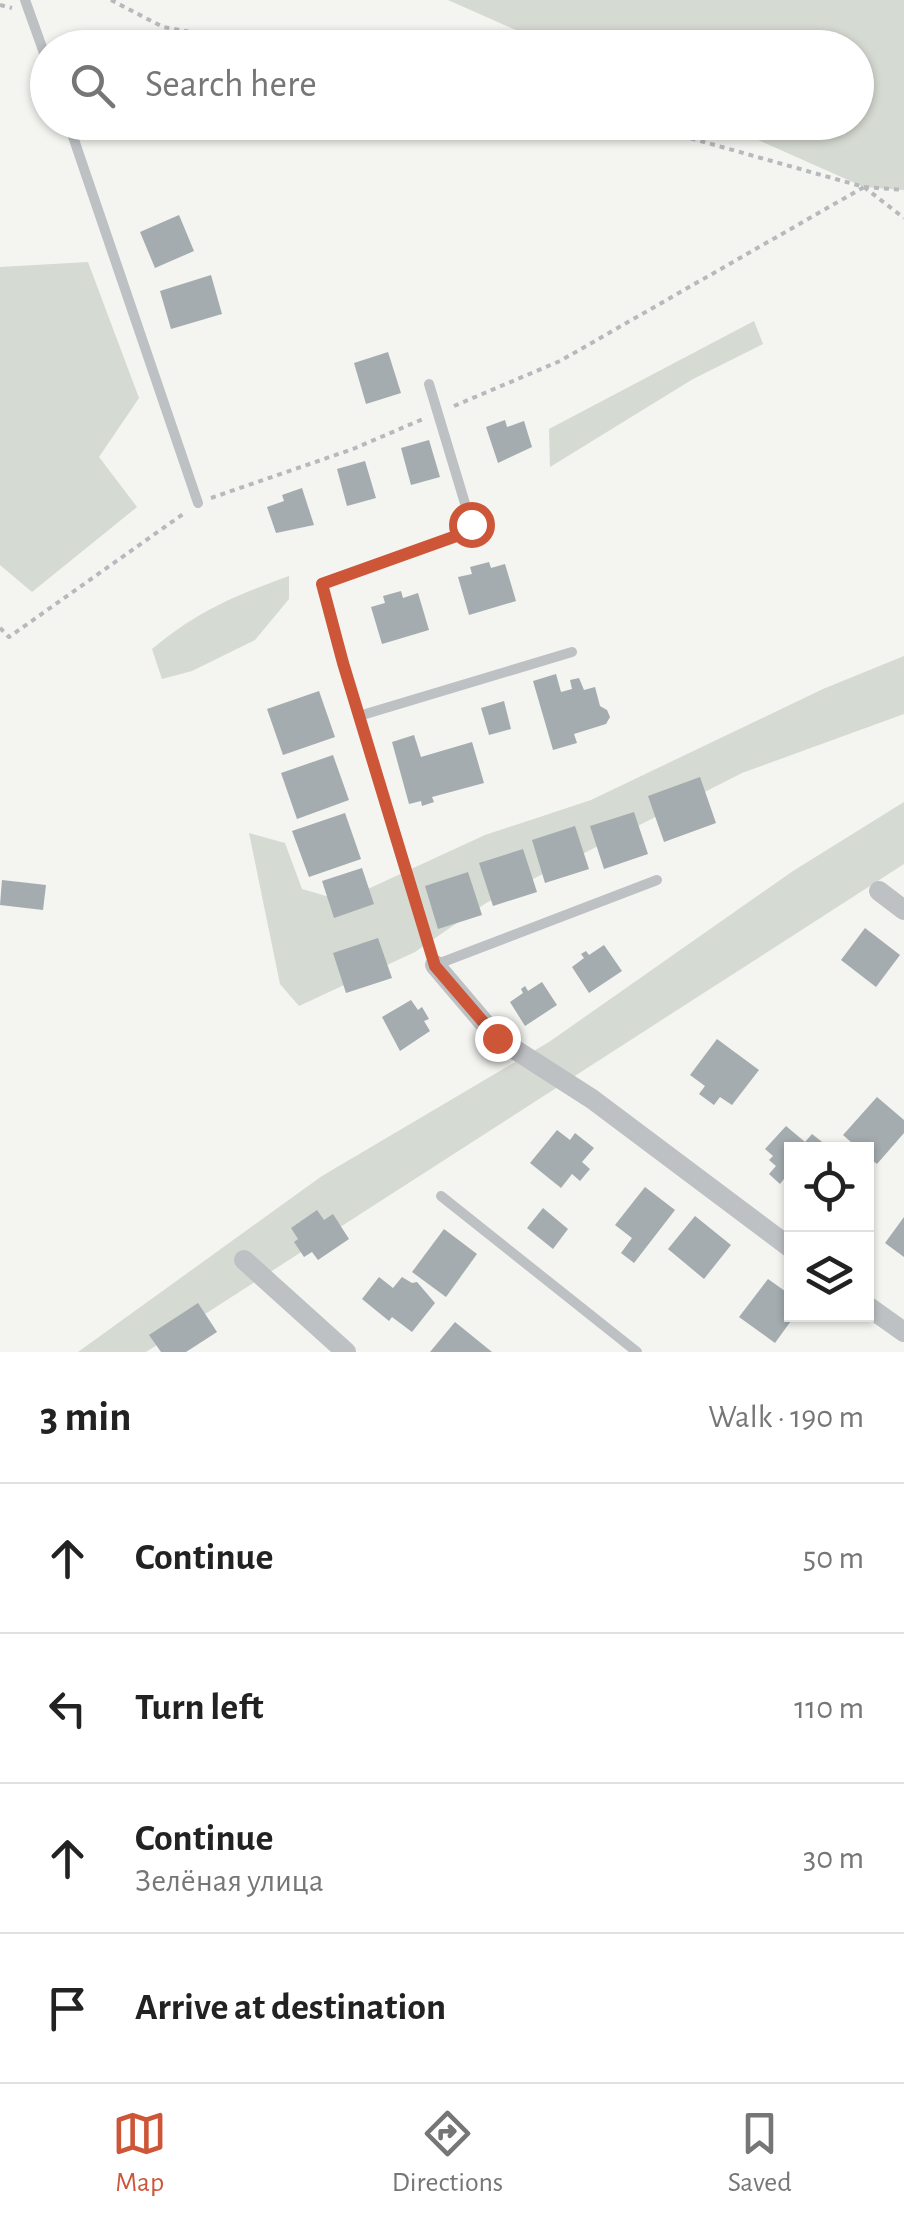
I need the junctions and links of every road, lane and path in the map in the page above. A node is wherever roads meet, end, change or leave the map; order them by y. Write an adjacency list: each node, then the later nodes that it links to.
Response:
1 (25, 0): 3 (lane)
2 (112, 0): 4 (path)
3 (36, 30)
4 (180, 30)
5 (74, 140): 11 (lane)
6 (696, 140): 7 (path)
7 (864, 188): 8 (path); 9 (path)
8 (904, 190)
9 (904, 218)
10 (429, 384): 15 (lane)
11 (198, 503)
12 (0, 628): 13 (path)
13 (9, 637)
14 (572, 652): 15 (lane)
15 (359, 716): 19 (lane)
16 (658, 880): 19 (lane)
17 (879, 891): 18 (street)
18 (904, 910)
19 (435, 966): 21 (street)
20 (441, 1196): 26 (lane)
21 (784, 1244)
22 (244, 1260): 25 (street)
23 (874, 1311): 24 (street)
24 (904, 1332)
25 (346, 1352)
26 (637, 1352)

